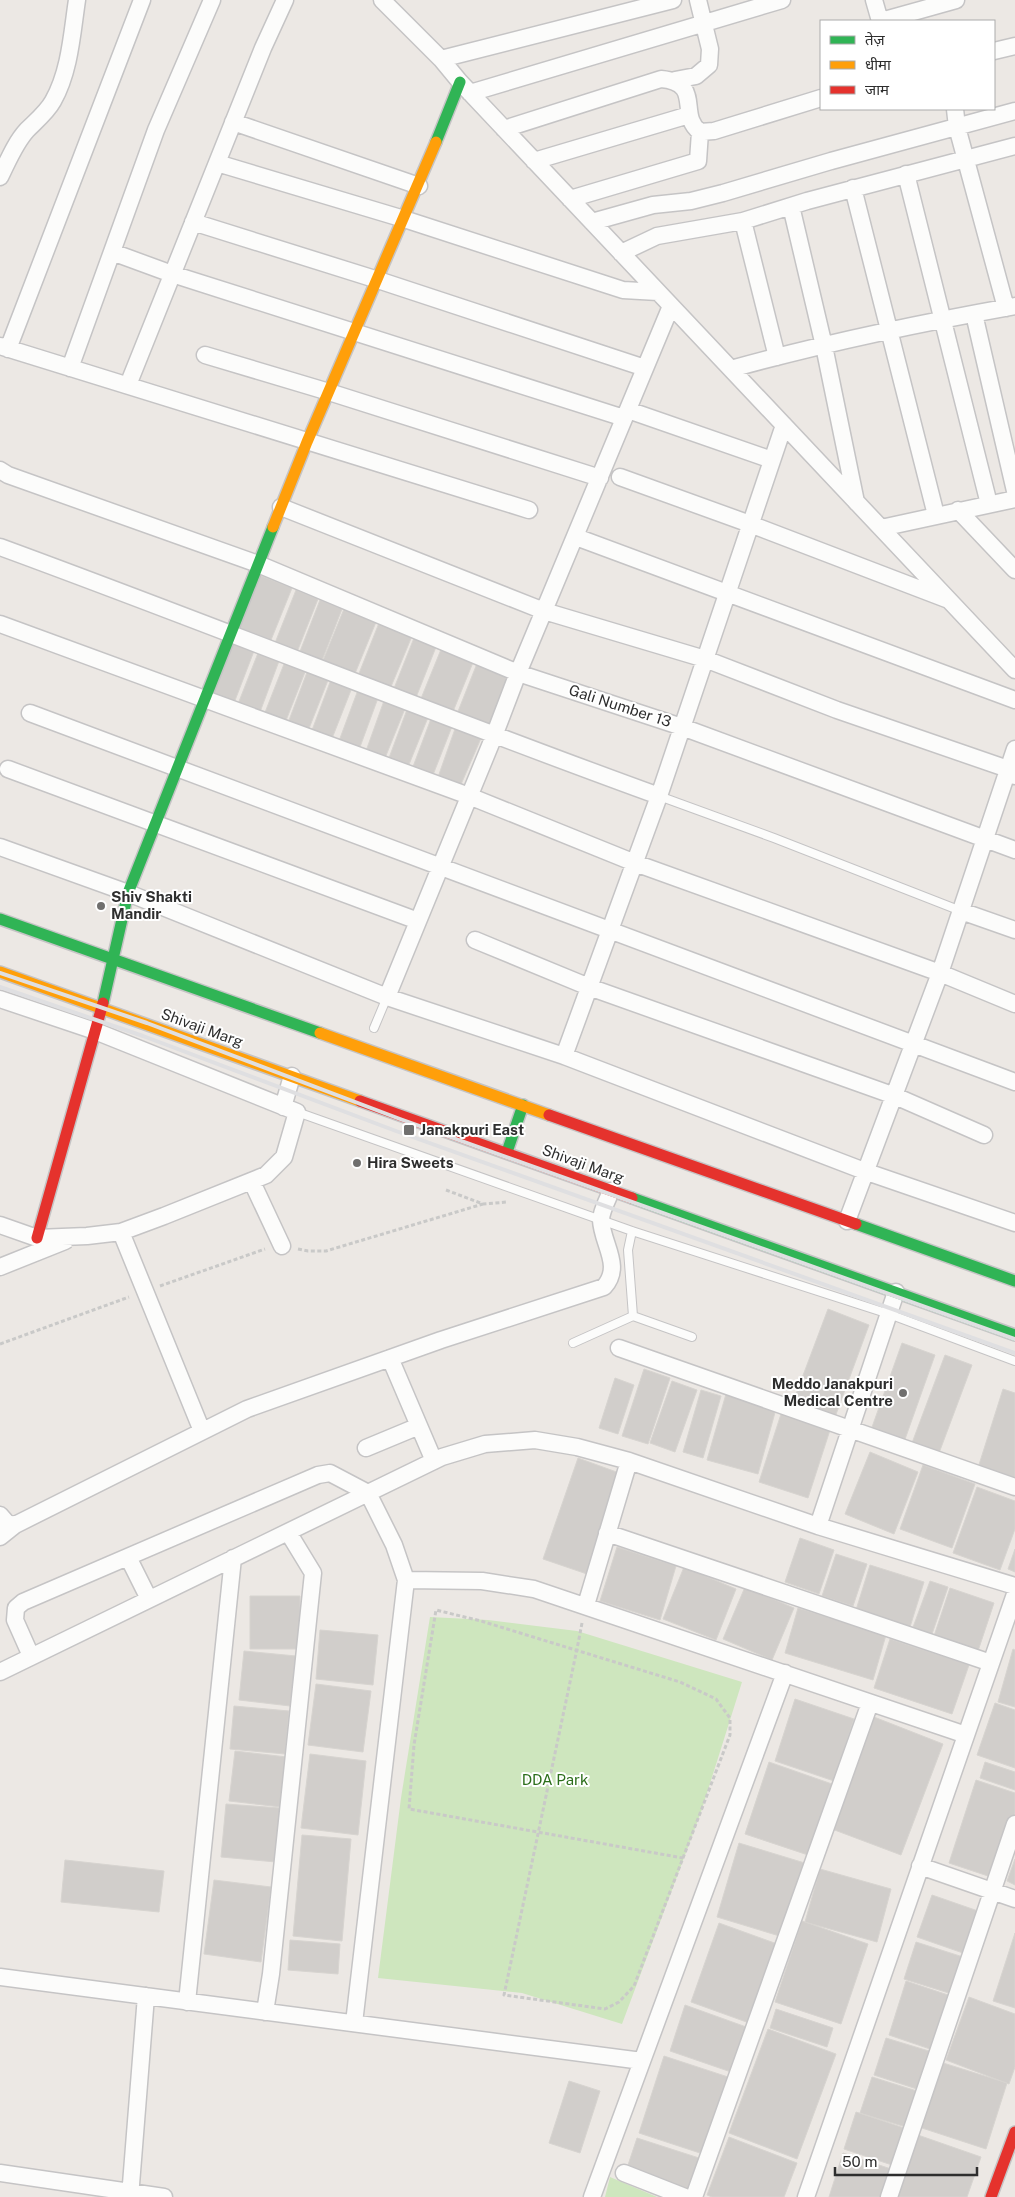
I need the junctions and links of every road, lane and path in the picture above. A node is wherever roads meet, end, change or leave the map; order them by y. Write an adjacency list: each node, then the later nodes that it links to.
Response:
1 (78, 0): 32 (street)
2 (142, 0): 53 (street)
3 (212, 0): 41 (street)
4 (286, 0): 23 (street)
5 (673, 0): 16 (street)
6 (698, 0): 13 (street)
7 (782, 0): 13 (street)
8 (874, 0): 11 (street)
9 (956, 0): 12 (street)
10 (386, 1): 16 (street)
11 (880, 20)
12 (884, 20)
13 (705, 23): 17 (street); 18 (street)
14 (1015, 46): 15 (street)
15 (995, 51)
16 (440, 59): 18 (street)
17 (675, 80): 22 (street); 25 (street)
18 (465, 88): 25 (street); 33 (main road)
19 (820, 98): 26 (street)
20 (955, 110): 24 (street)
21 (1015, 111): 24 (street)
22 (689, 115): 26 (street); 29 (street)
23 (233, 122): 30 (street); 33 (street)
24 (957, 127): 28 (street); 40 (street)
25 (504, 129): 29 (street)
26 (700, 132): 35 (street)
27 (1015, 146): 28 (street)
28 (965, 158): 31 (street); 47 (street)
29 (534, 161): 35 (street)
30 (217, 163): 37 (street); 39 (street)
31 (906, 174): 34 (street); 49 (street)
32 (0, 177)
33 (419, 186): 37 (main road)
34 (854, 188): 36 (street); 50 (street)
35 (570, 199): 40 (street)
36 (791, 206): 38 (street); 52 (street)
37 (404, 219): 44 (main road); 45 (street)
38 (743, 221): 42 (street); 55 (street)
39 (192, 222): 43 (street); 44 (street)
40 (592, 222): 42 (street)
41 (112, 252): 43 (street); 56 (street)
42 (621, 253): 45 (street)
43 (172, 274): 51 (street); 59 (street)
44 (378, 280): 51 (main road); 57 (street)
45 (658, 292): 46 (street)
46 (671, 306): 57 (street); 58 (street)
47 (1010, 307): 48 (street)
48 (974, 314): 49 (street); 68 (street)
49 (942, 320): 50 (street); 71 (street)
50 (890, 331): 52 (street); 75 (street)
51 (355, 332): 60 (main road); 61 (street)
52 (824, 346): 55 (street); 70 (street)
53 (4, 348): 56 (street)
54 (205, 355): 60 (street)
55 (777, 357): 58 (street)
56 (70, 368): 59 (street)
57 (645, 368): 61 (street)
58 (731, 369): 62 (street)
59 (128, 385): 63 (street)
60 (329, 392): 63 (main road); 67 (street)
61 (626, 414): 64 (street); 67 (street)
62 (784, 425): 64 (street); 70 (street)
63 (307, 442): 72 (main road); 73 (street)
64 (772, 460): 76 (street)
65 (0, 470): 80 (street, Gali Number 13)
66 (620, 477): 76 (street)
67 (600, 478): 78 (street)
68 (1015, 491)
69 (1015, 499): 71 (street)
70 (856, 502): 77 (street)
71 (989, 504): 74 (street)
72 (281, 507): 80 (main road); 84 (street)
73 (529, 510)
74 (958, 510): 75 (street); 81 (street)
75 (936, 515): 77 (street)
76 (750, 524): 82 (street); 83 (street)
77 (881, 528): 83 (street)
78 (576, 537): 82 (street); 84 (street)
79 (0, 548): 86 (street)
80 (258, 564): 86 (main road); 89 (street, Gali Number 13)
81 (1015, 570)
82 (727, 593): 87 (street); 91 (street)
83 (950, 601): 88 (street)
84 (544, 611): 87 (street); 89 (street)
85 (0, 624): 90 (street)
86 (230, 633): 90 (main road); 94 (street)
87 (705, 659): 93 (street); 98 (street)
88 (1015, 670)
89 (518, 673): 93 (street, Gali Number 13); 94 (street)
90 (204, 699): 96 (main road); 99 (street)
91 (1015, 700)
92 (30, 713): 96 (street)
93 (682, 727): 100 (street); 102 (street, Gali Number 13)
94 (494, 736): 99 (street); 100 (street)
95 (1015, 750): 98 (street)
96 (177, 768): 101 (main road); 106 (street)
97 (8, 769): 101 (street)
98 (1011, 772): 102 (street)
99 (469, 796): 105 (street); 106 (street)
100 (659, 796): 105 (street); 108 (lane)
101 (156, 823): 107 (main road); 110 (street)
102 (984, 838): 104 (street, Gali Number 13); 108 (street)
103 (0, 848): 107 (street)
104 (1015, 850)
105 (635, 862): 111 (street); 116 (street)
106 (440, 866): 110 (street); 111 (street)
107 (128, 893): 114 (main road); 118 (street)
108 (961, 910): 112 (street); 116 (street)
109 (0, 919): 114 (main road)
110 (418, 921): 118 (street)
111 (610, 930): 117 (street); 124 (street)
112 (1015, 930)
113 (475, 940): 117 (street)
114 (112, 959): 121 (main road); 129 (main road)
115 (0, 972): 121 (main road, Shivaji Marg)
116 (940, 973): 120 (street); 124 (street)
117 (589, 987): 125 (street); 128 (street)
118 (387, 997): 122 (lane); 125 (street)
119 (0, 999): 123 (street)
120 (1015, 1004)
121 (102, 1008): 123 (main road); 126 (main road, Shivaji Marg)
122 (374, 1028)
123 (95, 1031): 130 (street); 144 (main road)
124 (914, 1043): 127 (street); 128 (street)
125 (564, 1056): 133 (street)
126 (292, 1076): 130 (street); 132 (main road, Shivaji Marg)
127 (1015, 1082)
128 (895, 1096): 131 (street); 133 (street)
129 (523, 1104): 132 (main road); 138 (main road)
130 (290, 1109): 134 (street); 137 (lane)
131 (984, 1135)
132 (508, 1152): 135 (main road, Shivaji Marg)
133 (867, 1172): 138 (street); 139 (street)
134 (252, 1182): 142 (street); 145 (street)
135 (611, 1190): 137 (street); 149 (main road, Shivaji Marg)
136 (483, 1204): 145 (path)
137 (601, 1220): 141 (lane); 157 (street)
138 (848, 1221): 147 (main road)
139 (1015, 1224)
140 (0, 1225): 144 (street)
141 (632, 1231): 150 (lane); 151 (lane)
142 (121, 1232): 143 (street); 148 (street)
143 (77, 1237): 144 (street); 146 (street)
144 (37, 1238)
145 (282, 1246): 148 (path)
146 (0, 1267)
147 (1015, 1281)
148 (146, 1291): 155 (path); 161 (street)
149 (896, 1292): 150 (street); 152 (main road, Shivaji Marg)
150 (889, 1314): 158 (lane); 160 (street)
151 (633, 1316): 153 (lane); 154 (lane)
152 (1015, 1335)
153 (692, 1337)
154 (573, 1343)
155 (0, 1344)
156 (619, 1348): 160 (street)
157 (390, 1358): 159 (street); 161 (street)
158 (1015, 1361)
159 (419, 1426): 162 (street); 163 (street)
160 (850, 1429): 165 (street); 169 (street)
161 (202, 1431): 168 (street)
162 (366, 1448)
163 (434, 1461): 164 (street); 166 (street)
164 (629, 1461): 169 (street); 171 (street)
165 (1015, 1487)
166 (368, 1493): 170 (street); 173 (street); 175 (street)
167 (0, 1515): 168 (street)
168 (15, 1525): 172 (street)
169 (818, 1526): 176 (street)
170 (288, 1532): 174 (street); 196 (street)
171 (607, 1533): 179 (street); 182 (street)
172 (0, 1537)
173 (128, 1557): 178 (street); 181 (street)
174 (233, 1558): 178 (street); 195 (street)
175 (406, 1580): 179 (street); 197 (street)
176 (1015, 1586)
177 (1015, 1594): 182 (street)
178 (149, 1599): 181 (street)
179 (586, 1605): 180 (path); 184 (street)
180 (577, 1649): 188 (path); 188 (path); 189 (path)
181 (31, 1656): 183 (street)
182 (991, 1663): 186 (street)
183 (0, 1672)
184 (785, 1673): 185 (street); 198 (street)
185 (870, 1703): 186 (street); 206 (street)
186 (966, 1736): 190 (street)
187 (1015, 1824): 191 (street)
188 (538, 1832): 189 (path); 189 (path)
189 (683, 1858)
190 (920, 1866): 191 (street); 207 (street)
191 (992, 1891): 192 (street); 208 (street)
192 (1015, 1899)
193 (0, 1978): 194 (street)
194 (146, 1996): 195 (street); 202 (street)
195 (187, 2002): 196 (street)
196 (265, 2012): 197 (street)
197 (354, 2023): 198 (street)
198 (642, 2061): 204 (street)
199 (1015, 2132): 209 (main road)
200 (0, 2173): 202 (street)
201 (624, 2173): 205 (street)
202 (130, 2195): 203 (street)
203 (164, 2197)
204 (592, 2197)
205 (685, 2197)
206 (694, 2197)
207 (806, 2197)
208 (889, 2197)
209 (991, 2197)

